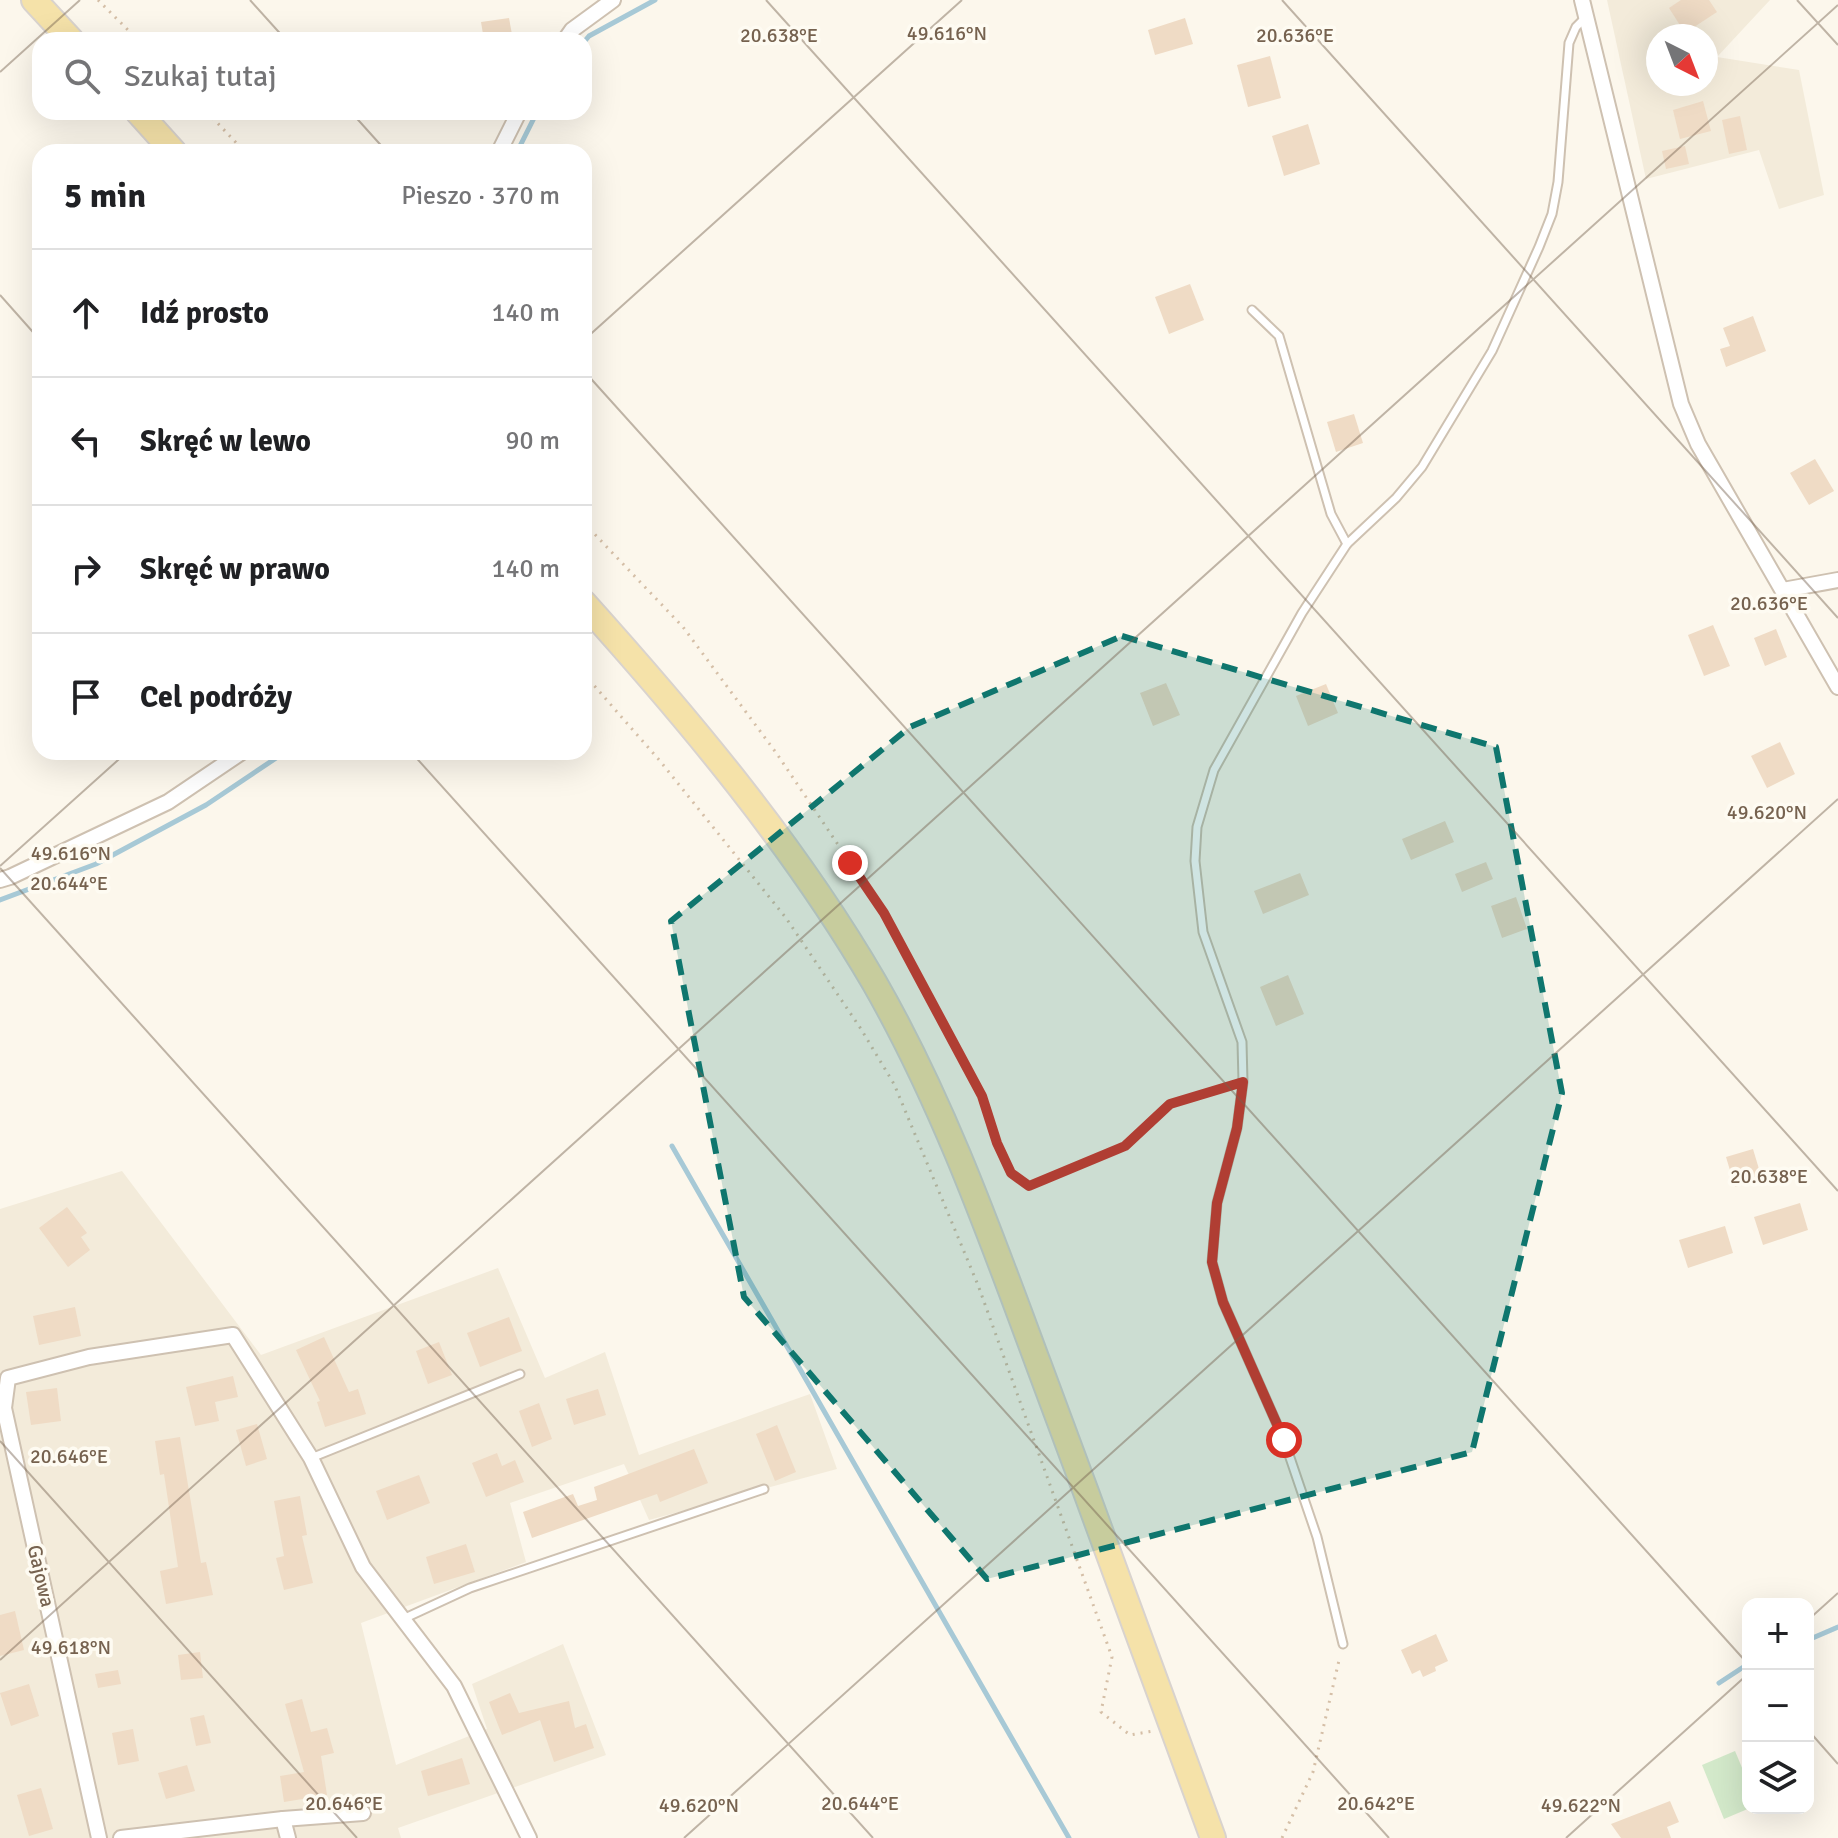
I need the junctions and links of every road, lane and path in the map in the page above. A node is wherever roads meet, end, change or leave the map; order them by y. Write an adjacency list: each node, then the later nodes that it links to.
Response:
1 (34, 0): 6 (main road)
2 (98, 0): 7 (path)
3 (613, 0): 8 (street)
4 (1582, 0): 5 (street)
5 (1586, 17): 17 (lane); 19 (street)
6 (64, 32)
7 (130, 32)
8 (571, 32)
9 (145, 120): 12 (main road)
10 (215, 120): 13 (path)
11 (515, 120): 14 (street)
12 (167, 144)
13 (237, 144)
14 (503, 144)
15 (1252, 310): 17 (lane)
16 (592, 531): 25 (path)
17 (1347, 544): 25 (lane)
18 (1838, 580): 19 (street)
19 (1783, 590): 22 (street)
20 (592, 612): 33 (main road)
21 (592, 683): 33 (path)
22 (1838, 687)
23 (230, 760): 24 (street)
24 (0, 880)
25 (1243, 1082): 32 (lane)
26 (520, 1374): 29 (lane)
27 (0, 1388): 28 (lane)
28 (2, 1407): 29 (street); 36 (street, Gajowa)
29 (311, 1458): 31 (street)
30 (764, 1489): 31 (lane)
31 (403, 1619): 39 (street)
32 (1343, 1644): 41 (path)
33 (1173, 1726): 40 (main road)
34 (363, 1813): 35 (street)
35 (283, 1819): 37 (street); 38 (street)
36 (99, 1838)
37 (121, 1838)
38 (288, 1838)
39 (529, 1838)
40 (1213, 1838)
41 (1282, 1838)

